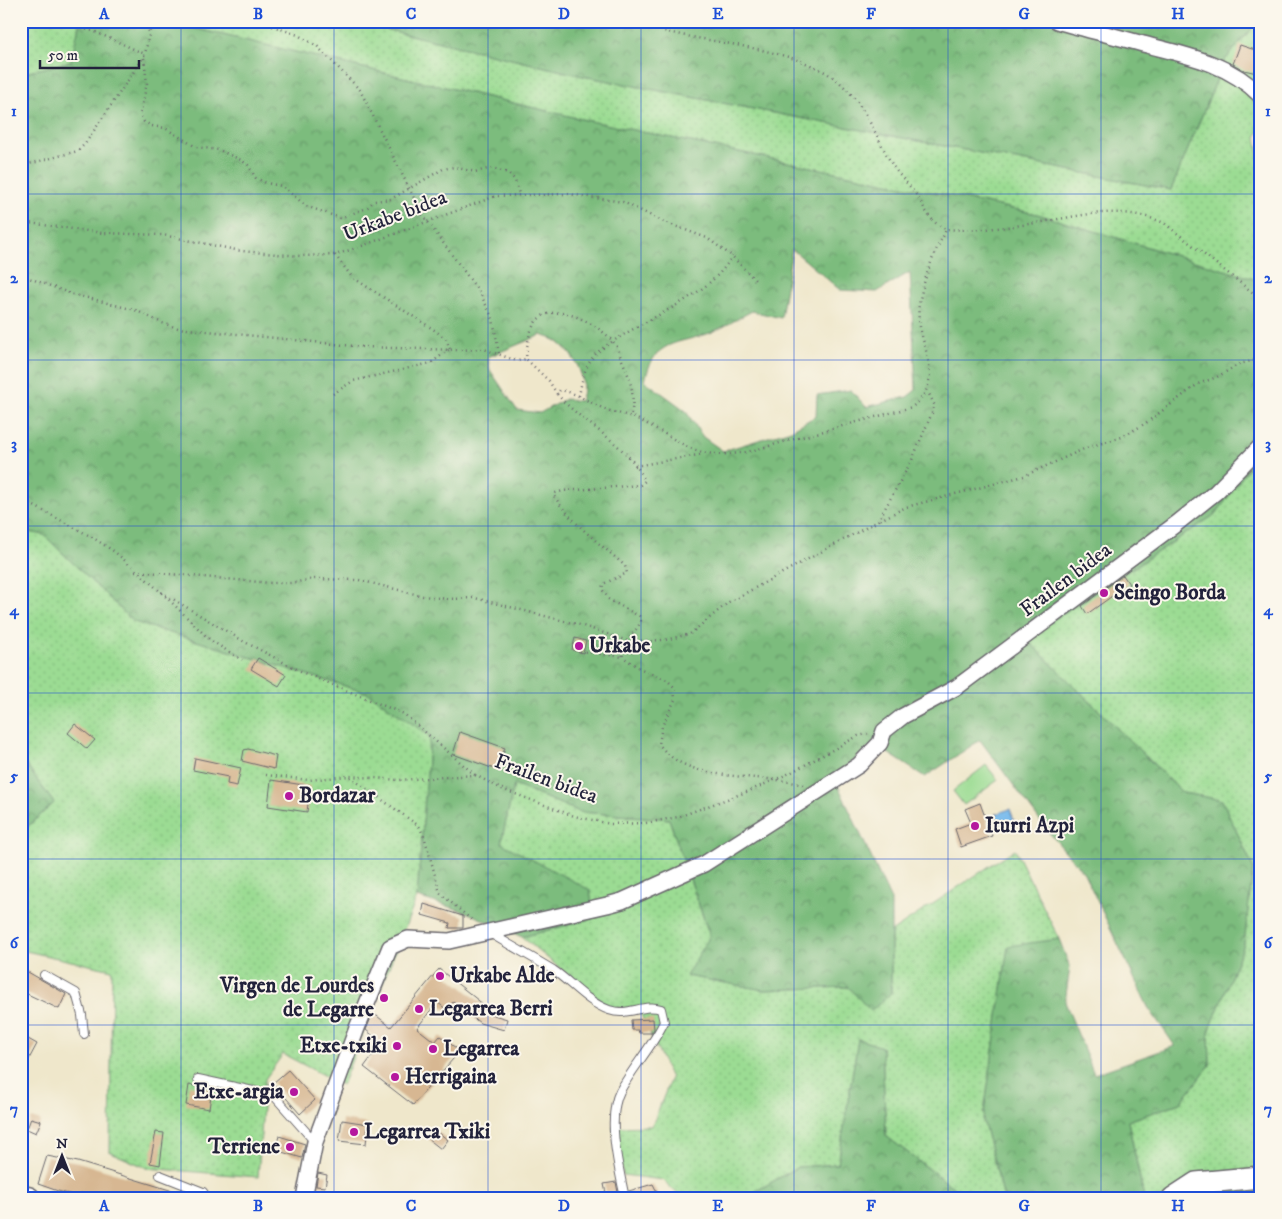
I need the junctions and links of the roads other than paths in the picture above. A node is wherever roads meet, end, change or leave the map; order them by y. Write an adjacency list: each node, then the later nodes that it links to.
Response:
1 (1057, 21): 2 (street)
2 (1261, 96)
3 (1261, 446): 4 (street, Frailen bidea)
4 (490, 933): 10 (street, Frailen bidea); 17 (lane)
5 (44, 975): 6 (lane)
6 (84, 1034)
7 (198, 1079): 9 (lane)
8 (269, 1090): 10 (lane)
9 (258, 1092)
10 (315, 1142): 16 (street, Frailen bidea)
11 (160, 1175): 15 (lane)
12 (1261, 1177): 18 (main road)
13 (21, 1196): 14 (main road)
14 (29, 1198)
15 (207, 1198)
16 (304, 1198)
17 (625, 1198)
18 (1173, 1198)

